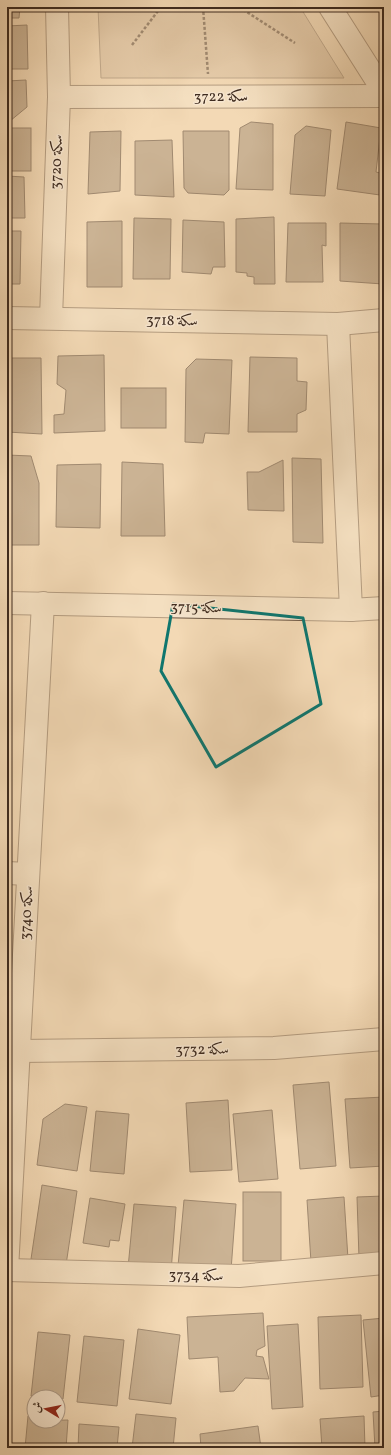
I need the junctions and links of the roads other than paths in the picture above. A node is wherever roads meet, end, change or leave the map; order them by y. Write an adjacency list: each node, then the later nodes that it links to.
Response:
1 (58, 7): 5 (street, سكة 3720)
2 (330, 7): 3 (street)
3 (384, 92)
4 (384, 96): 5 (street, سكة 3722)
5 (59, 97): 7 (street, سكة 3720)
6 (7, 318): 7 (street, سكة 3718)
7 (51, 318): 9 (street, سكة 3718)
8 (384, 320): 9 (street, سكة 3718)
9 (338, 324): 13 (street)
10 (7, 603): 11 (street, سكة 3715)
11 (43, 604): 13 (street, سكة 3715); 15 (street, سكة 3740)
12 (384, 608): 13 (street, سكة 3715)
13 (351, 610)
14 (7, 873): 15 (street)
15 (28, 874): 17 (street, سكة 3740)
16 (384, 1039): 17 (street, سكة 3732)
17 (19, 1051): 19 (street, سكة 3740)
18 (384, 1263): 19 (street, سكة 3734)
19 (7, 1270)

